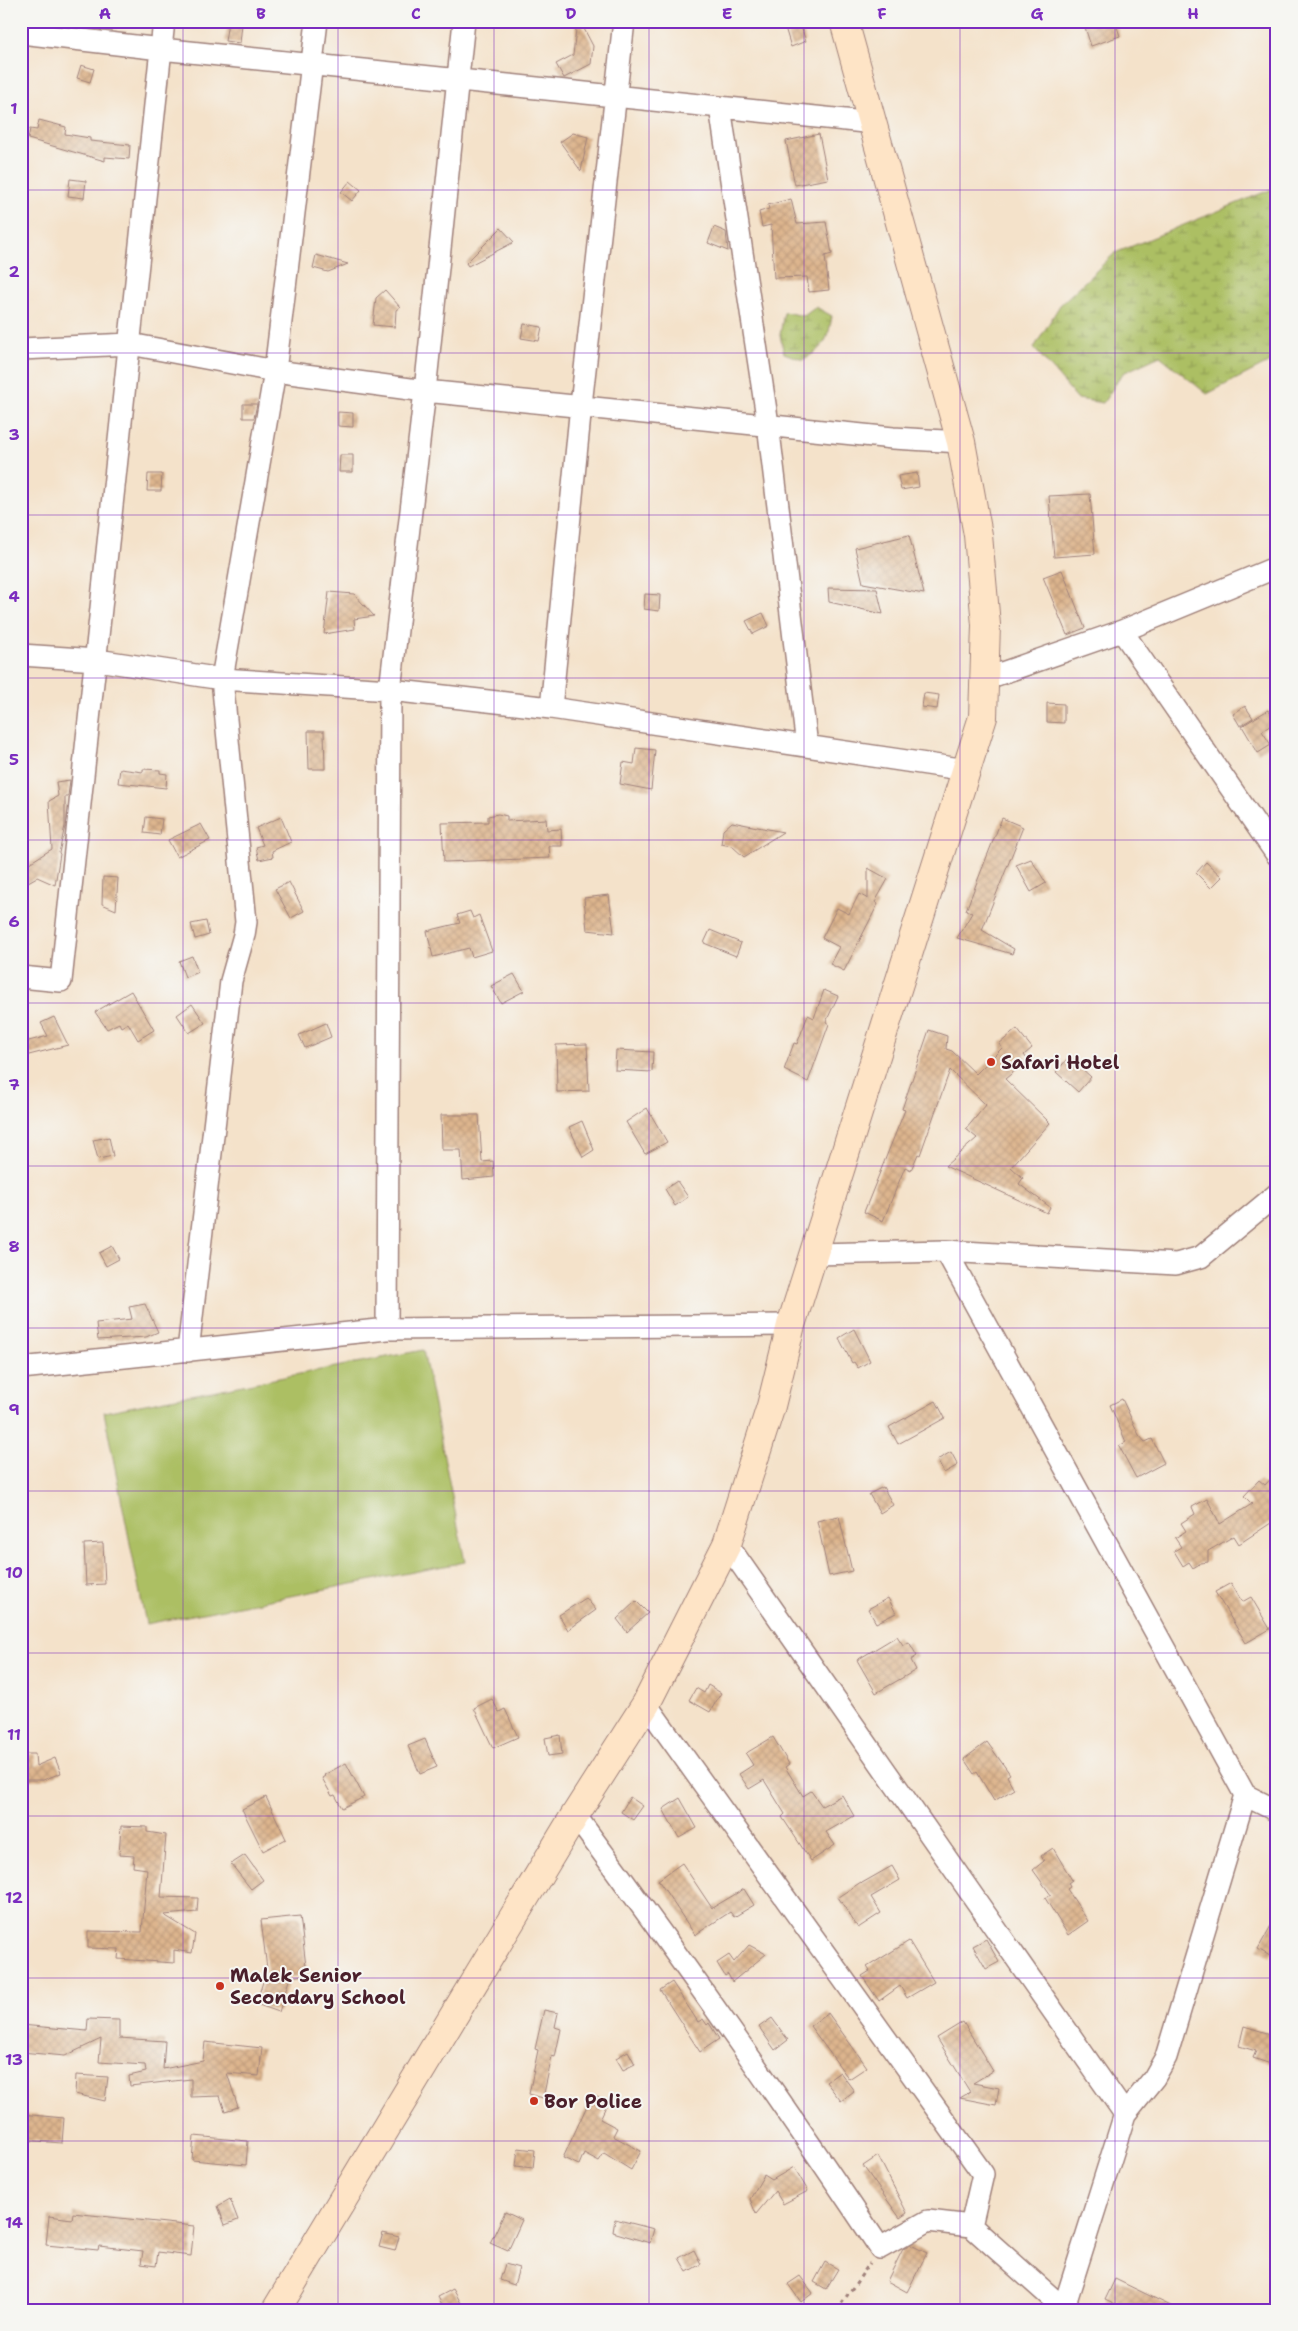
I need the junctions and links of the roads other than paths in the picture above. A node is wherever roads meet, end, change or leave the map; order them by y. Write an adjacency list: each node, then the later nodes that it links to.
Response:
1 (164, 21): 7 (street)
2 (316, 21): 8 (street)
3 (464, 21): 9 (street)
4 (624, 21): 10 (street)
5 (844, 21): 12 (street)
6 (21, 33): 7 (street)
7 (161, 49): 8 (street); 13 (street)
8 (311, 64): 9 (street); 15 (street)
9 (457, 79): 10 (street); 16 (street)
10 (618, 96): 11 (street); 17 (street)
11 (720, 107): 12 (street); 18 (street)
12 (874, 123): 19 (street)
13 (130, 344): 14 (street); 15 (street); 23 (street)
14 (21, 349)
15 (275, 371): 16 (street); 24 (street)
16 (425, 391): 17 (street); 26 (street)
17 (581, 405): 18 (street); 27 (street)
18 (768, 424): 19 (street); 28 (street)
19 (960, 442): 25 (street)
20 (1277, 567): 21 (street)
21 (1122, 630): 25 (street); 30 (street)
22 (21, 655): 23 (street)
23 (97, 660): 24 (street); 31 (street)
24 (222, 679): 26 (street); 37 (street)
25 (985, 679): 29 (street)
26 (390, 690): 27 (street); 36 (street)
27 (551, 708): 28 (street)
28 (806, 746): 29 (street)
29 (967, 770): 34 (street)
30 (1277, 855)
31 (21, 977)
32 (1277, 1194): 33 (street)
33 (946, 1250): 34 (street); 41 (street)
34 (814, 1254): 35 (street)
35 (791, 1326): 36 (street); 39 (street)
36 (387, 1330): 37 (street)
37 (188, 1350): 38 (street)
38 (22, 1373)
39 (726, 1544): 40 (street); 44 (street)
40 (646, 1704): 43 (street); 45 (street)
41 (1245, 1795): 42 (street); 44 (street)
42 (1277, 1811)
43 (575, 1815): 45 (street); 47 (street)
44 (1125, 2114): 46 (street)
45 (971, 2226): 46 (street)
46 (1063, 2309)
47 (276, 2310)

